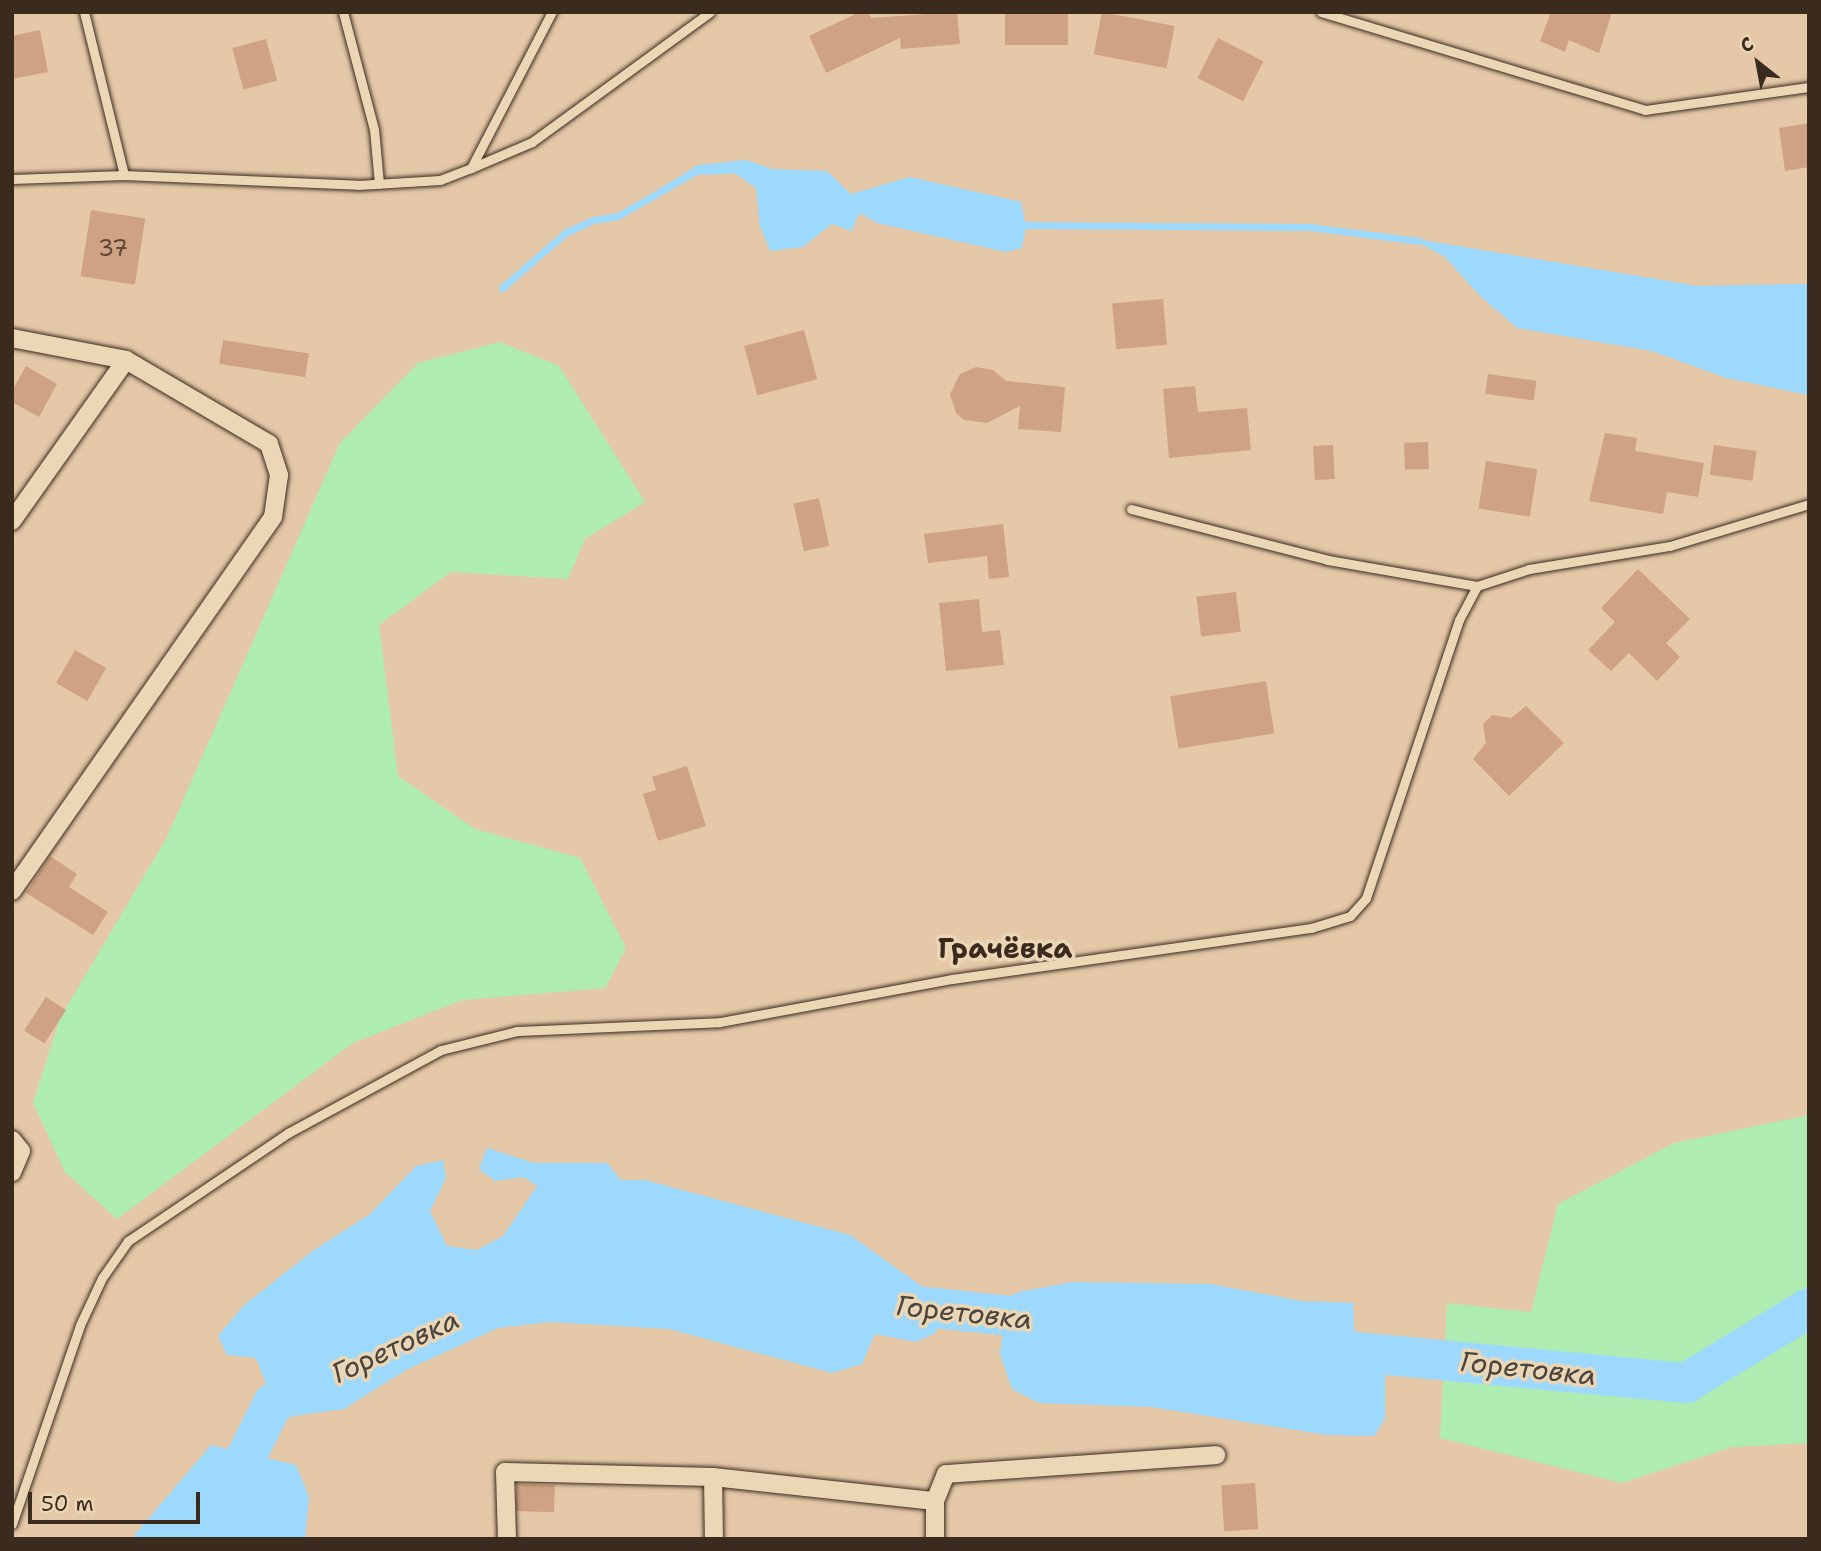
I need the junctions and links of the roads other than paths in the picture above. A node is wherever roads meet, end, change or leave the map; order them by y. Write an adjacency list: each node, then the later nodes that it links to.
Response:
1 (84, 12): 8 (lane)
2 (343, 12): 10 (lane)
3 (552, 12): 7 (lane)
4 (710, 12): 7 (lane)
5 (1321, 12): 6 (lane)
6 (1809, 87)
7 (471, 168): 10 (lane)
8 (124, 175): 9 (lane); 10 (lane)
9 (12, 179)
10 (379, 184)
11 (12, 338): 12 (street)
12 (127, 360): 15 (street); 17 (street)
13 (1809, 504): 16 (lane)
14 (1132, 509): 16 (lane)
15 (12, 521)
16 (1477, 586): 23 (lane)
17 (12, 891)
18 (12, 1140): 19 (street)
19 (12, 1172)
20 (1216, 1455): 22 (street)
21 (713, 1477): 22 (street); 24 (street); 25 (street)
22 (935, 1501): 26 (street)
23 (12, 1524)
24 (507, 1539)
25 (714, 1539)
26 (935, 1539)

